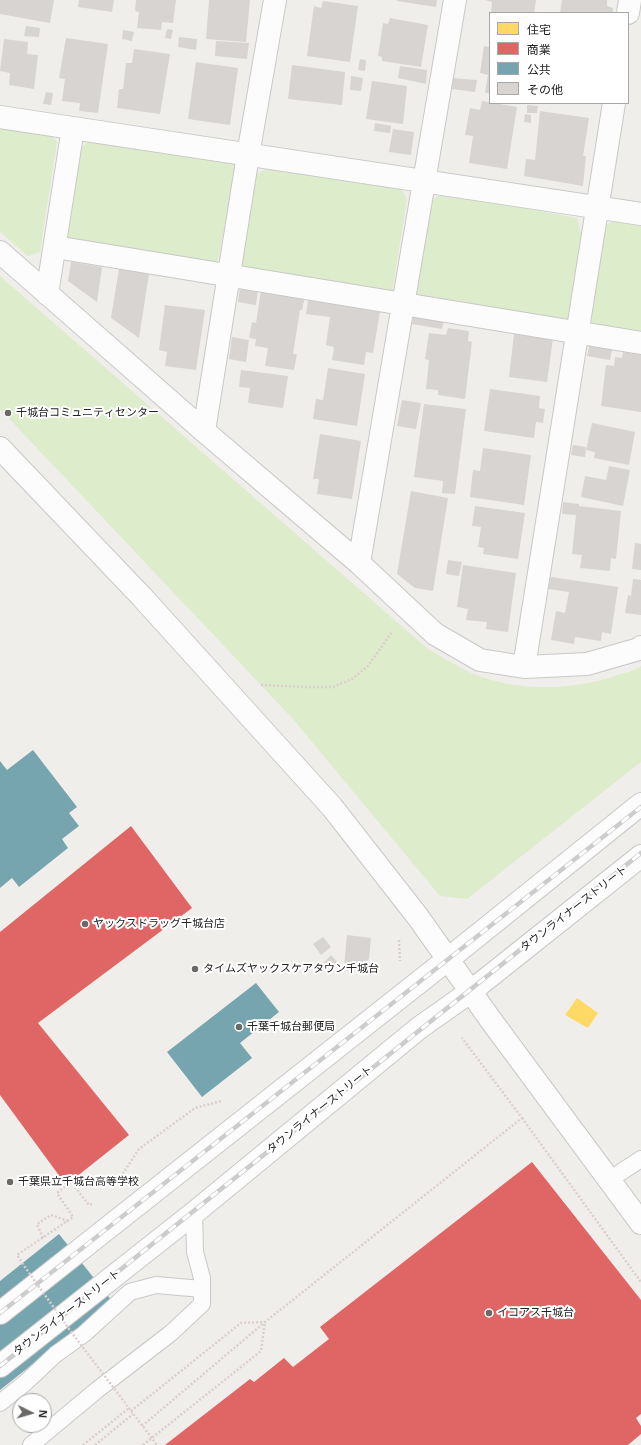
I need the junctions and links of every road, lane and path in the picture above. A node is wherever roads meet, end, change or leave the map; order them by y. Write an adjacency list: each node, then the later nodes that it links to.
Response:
1 (275, 0): 8 (street)
2 (455, 0): 9 (street)
3 (630, 0): 4 (street)
4 (628, 12)
5 (614, 104): 10 (street)
6 (0, 117): 7 (street)
7 (74, 128): 8 (street); 12 (street)
8 (248, 155): 9 (street); 14 (street)
9 (424, 182): 10 (street); 16 (street)
10 (597, 208): 11 (street); 17 (street)
11 (641, 214)
12 (55, 247): 14 (street); 15 (street)
13 (0, 252): 15 (street)
14 (229, 276): 16 (street); 19 (street)
15 (47, 294): 19 (street)
16 (404, 304): 17 (street); 21 (street)
17 (577, 332): 18 (street); 24 (street)
18 (641, 343)
19 (204, 431): 21 (street)
20 (0, 448): 29 (street)
21 (359, 563): 24 (street)
22 (394, 629): 25 (path)
23 (641, 647): 24 (street)
24 (524, 667)
25 (261, 685)
26 (641, 804): 29 (street)
27 (641, 856): 31 (street, タウンライナーストリート)
28 (399, 939): 30 (path)
29 (447, 960): 31 (street); 45 (street)
30 (401, 968)
31 (470, 992): 36 (street); 39 (street, タウンライナーストリート)
32 (462, 1038): 34 (path)
33 (223, 1101): 37 (path)
34 (522, 1118): 43 (path); 46 (path)
35 (641, 1159): 36 (lane)
36 (609, 1180): 41 (street)
37 (116, 1185)
38 (96, 1202): 42 (path)
39 (194, 1213): 44 (lane); 47 (street, タウンライナーストリート)
40 (71, 1221): 42 (path)
41 (641, 1223)
42 (43, 1238): 49 (path, bridge)
43 (641, 1282)
44 (202, 1289): 48 (lane); 52 (lane)
45 (0, 1313)
46 (265, 1322): 49 (path); 51 (path); 55 (path)
47 (0, 1366)
48 (0, 1403)
49 (130, 1410): 50 (path, bridge); 53 (path)
50 (133, 1414): 51 (path, bridge); 54 (path)
51 (142, 1426): 56 (path, bridge)
52 (31, 1445)
53 (83, 1445)
54 (95, 1445)
55 (143, 1445)
56 (157, 1445)

